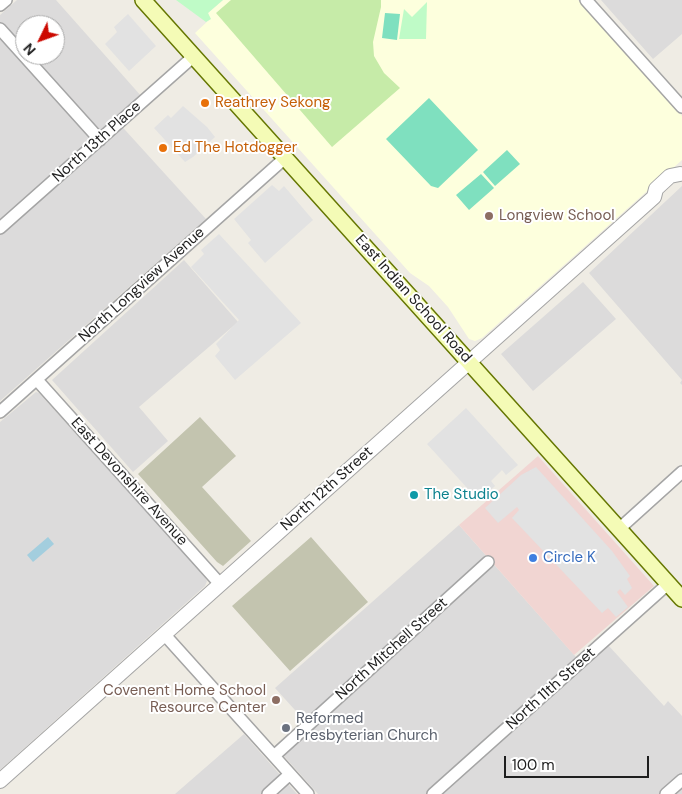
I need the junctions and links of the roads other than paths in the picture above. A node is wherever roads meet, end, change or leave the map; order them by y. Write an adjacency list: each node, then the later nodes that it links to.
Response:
1 (6, 0): 4 (street)
2 (143, 0): 6 (main road, East Indian School Road)
3 (586, 0): 7 (street)
4 (0, 5)
5 (0, 29): 8 (street)
6 (194, 56): 8 (street, North 13th Place); 9 (main road, East Indian School Road)
7 (682, 108)
8 (100, 140): 11 (street, North 13th Place)
9 (285, 158): 12 (main road, East Indian School Road); 13 (street, North Longview Avenue)
10 (681, 173): 12 (street, North 12th Street)
11 (2, 224)
12 (471, 362): 16 (main road, East Indian School Road); 19 (street, North 12th Street)
13 (37, 380): 14 (street, North Longview Avenue); 19 (street, East Devonshire Avenue)
14 (0, 412)
15 (682, 472): 16 (street)
16 (619, 529): 18 (main road, East Indian School Road)
17 (488, 562): 22 (street, North Mitchell Street)
18 (669, 583): 20 (main road, East Indian School Road); 28 (street, North 11th Street)
19 (220, 584): 21 (street, North 12th Street)
20 (682, 599)
21 (164, 634): 22 (street); 25 (street, North 12th Street)
22 (274, 756): 23 (street)
23 (290, 774): 26 (street); 27 (street)
24 (682, 780): 29 (street)
25 (0, 781)
26 (268, 794)
27 (308, 794)
28 (433, 794)
29 (666, 794)

